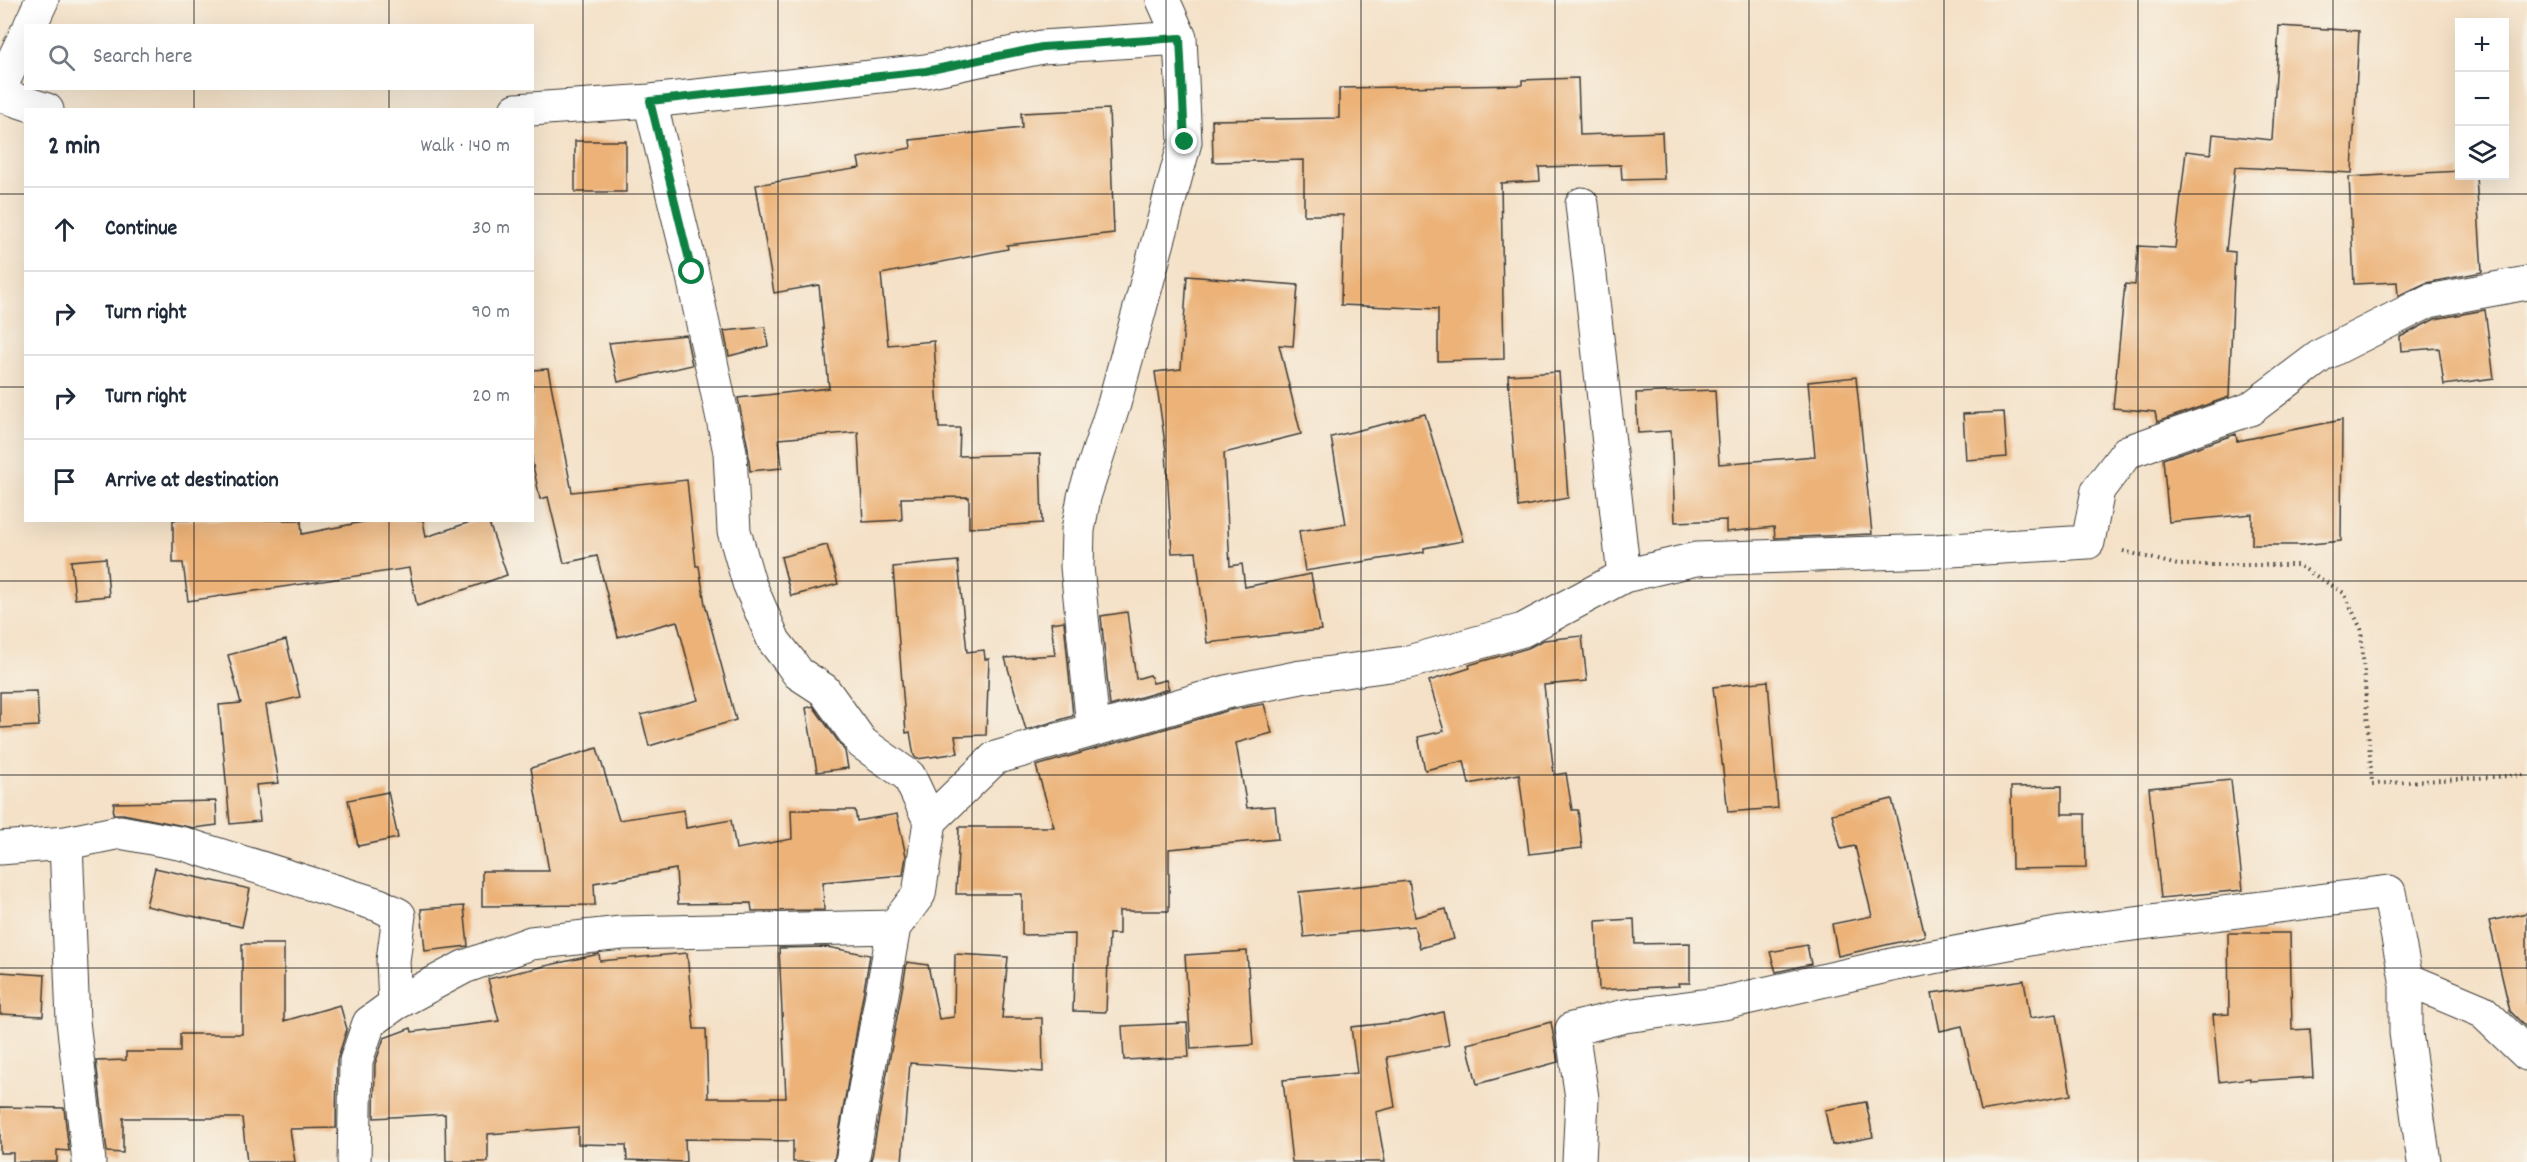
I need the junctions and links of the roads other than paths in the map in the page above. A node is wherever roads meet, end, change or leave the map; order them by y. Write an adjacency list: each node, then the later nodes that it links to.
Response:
1 (42, 0): 3 (main road)
2 (1163, 0): 5 (main road)
3 (31, 24)
4 (24, 38): 6 (main road)
5 (1180, 38): 8 (main road); 14 (main road)
6 (0, 88)
7 (0, 95): 9 (main road)
8 (650, 101): 10 (main road); 15 (main road)
9 (41, 108)
10 (534, 109)
11 (1582, 204): 13 (main road)
12 (2527, 282): 13 (main road)
13 (1624, 576): 14 (main road)
14 (1097, 729): 15 (main road)
15 (930, 821): 18 (main road)
16 (66, 843): 17 (main road); 20 (main road); 22 (main road)
17 (0, 848)
18 (894, 927): 20 (main road); 24 (main road)
19 (2406, 979): 21 (main road); 25 (main road); 26 (main road)
20 (395, 1004): 23 (main road)
21 (2527, 1053)
22 (89, 1162)
23 (354, 1162)
24 (852, 1162)
25 (1579, 1162)
26 (2424, 1162)

